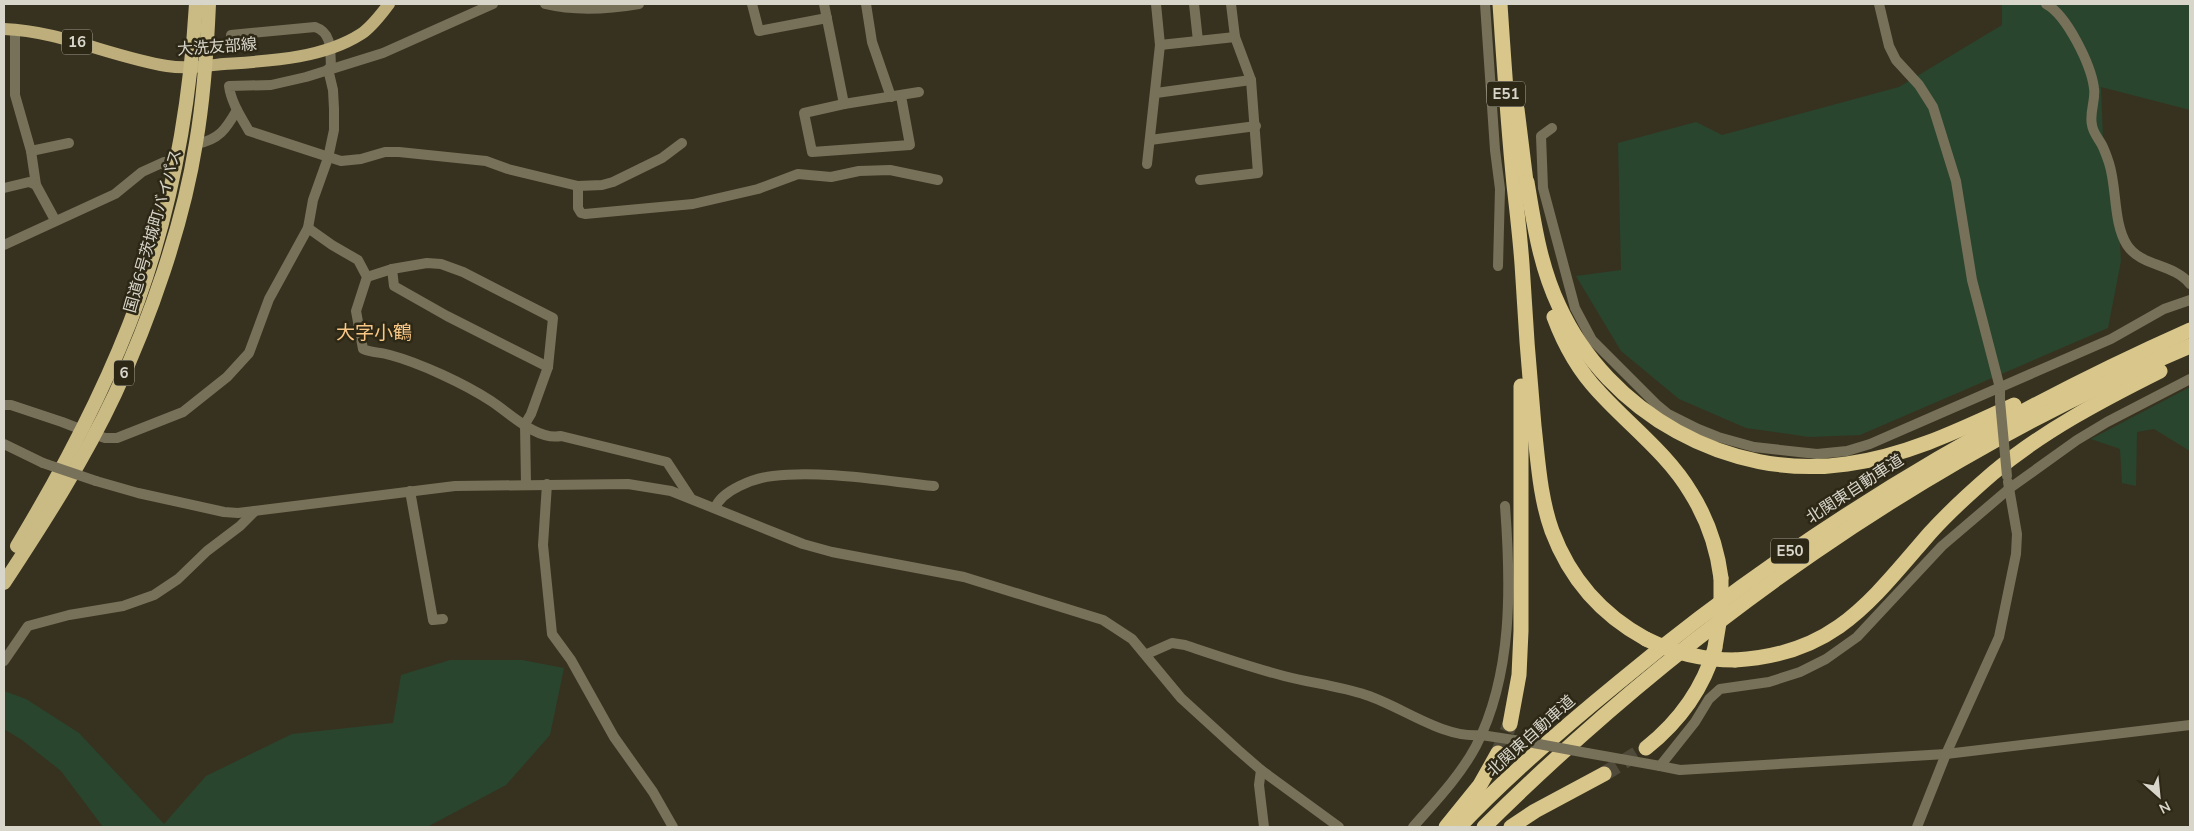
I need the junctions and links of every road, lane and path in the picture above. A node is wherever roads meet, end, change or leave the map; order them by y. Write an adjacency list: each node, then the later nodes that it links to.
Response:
1 (196, 4): 25 (highway, 国道6号茨城町バイパス)
2 (209, 4): 25 (highway, 国道6号茨城町バイパス / 6)
3 (389, 4): 24 (main road, 大洗友部線 / 16)
4 (493, 4): 26 (street)
5 (545, 4): 6 (street)
6 (639, 4)
7 (752, 4): 18 (street)
8 (824, 4): 18 (street)
9 (866, 4): 30 (street)
10 (1156, 4): 23 (street)
11 (1194, 4): 22 (street)
12 (1232, 4): 21 (street)
13 (1485, 4): 54 (street)
14 (1500, 4): 47 (highway, E51)
15 (1508, 4): 47 (highway, E51)
16 (1879, 4): 65 (street)
17 (2046, 4): 57 (street)
18 (827, 18): 31 (street)
19 (9, 29): 25 (main road, 大洗友部線 / 16); 41 (street)
20 (231, 35): 24 (street)
21 (1235, 36): 22 (street); 27 (street)
22 (1198, 41): 23 (street)
23 (1160, 45): 29 (street)
24 (330, 48): 25 (main road, 大洗友部線 / 16); 26 (street)
25 (198, 66): 39 (highway, 国道6号茨城町バイパス / 6); 43 (highway, 国道6号茨城町バイパス)
26 (330, 68): 32 (street); 42 (street)
27 (1251, 80): 29 (street); 33 (street)
28 (919, 92): 30 (street)
29 (1156, 93): 37 (street)
30 (896, 96): 31 (street); 31 (street)
31 (844, 104)
32 (237, 110): 34 (street); 36 (street)
33 (1256, 126): 37 (street); 46 (street)
34 (228, 128): 36 (street); 39 (street)
35 (1552, 128): 65 (street)
36 (249, 131): 42 (street)
37 (1150, 140): 44 (street)
38 (69, 143): 41 (street)
39 (196, 144): 68 (highway, 国道6号茨城町バイパス / 6)
40 (682, 144): 49 (street)
41 (31, 151): 48 (street)
42 (328, 158): 49 (street); 52 (street)
43 (175, 162): 51 (street); 68 (highway, 国道6号茨城町バイパス)
44 (1147, 164)
45 (938, 180): 49 (street)
46 (1200, 180)
47 (1520, 183): 60 (highway); 62 (highway, bridge); 84 (highway); 87 (highway, bridge)
48 (36, 185): 50 (street); 51 (street)
49 (578, 186)
50 (4, 188)
51 (55, 220): 53 (street)
52 (308, 228): 56 (street); 68 (street)
53 (4, 245)
54 (1498, 266)
55 (392, 269): 56 (street); 63 (street); 63 (street)
56 (367, 277): 67 (street)
57 (2190, 284)
58 (2190, 300): 65 (street)
59 (2190, 330): 60 (highway, 北関東自動車道 / E50)
60 (2166, 341): 98 (highway, 北関東自動車道 / E50)
61 (2190, 346): 99 (highway, 北関東自動車道 / E50)
62 (2190, 356)
63 (548, 367): 67 (street)
64 (2190, 379): 73 (street)
65 (2000, 388): 73 (street, bridge)
66 (4, 405): 68 (street)
67 (525, 424): 70 (street); 75 (street)
68 (87, 432): 79 (highway, 国道6号茨城町バイパス); 80 (highway, 国道6号茨城町バイパス / 6)
69 (4, 444): 78 (street, bridge)
70 (526, 484): 71 (street); 74 (street)
71 (547, 484): 75 (street); 93 (street)
72 (934, 486): 77 (street)
73 (2010, 488): 89 (street); 90 (street)
74 (410, 491): 78 (street); 81 (street)
75 (690, 497): 77 (street)
76 (1505, 506): 86 (street)
77 (715, 508): 82 (street)
78 (255, 511): 83 (street)
79 (4, 568)
80 (4, 583)
81 (443, 619)
82 (1147, 654): 86 (street); 91 (street)
83 (4, 661)
84 (1510, 724)
85 (2190, 725): 89 (street)
86 (1481, 735): 90 (street, bridge); 96 (street)
87 (1646, 748)
88 (1498, 753): 97 (highway)
89 (1946, 754): 90 (street); 101 (street)
90 (1660, 766)
91 (1261, 770): 94 (street); 95 (street)
92 (1604, 774): 100 (highway)
93 (673, 827)
94 (1264, 827)
95 (1339, 827)
96 (1413, 827)
97 (1446, 827)
98 (1459, 827)
99 (1484, 827)
100 (1511, 827)
101 (1917, 827)

